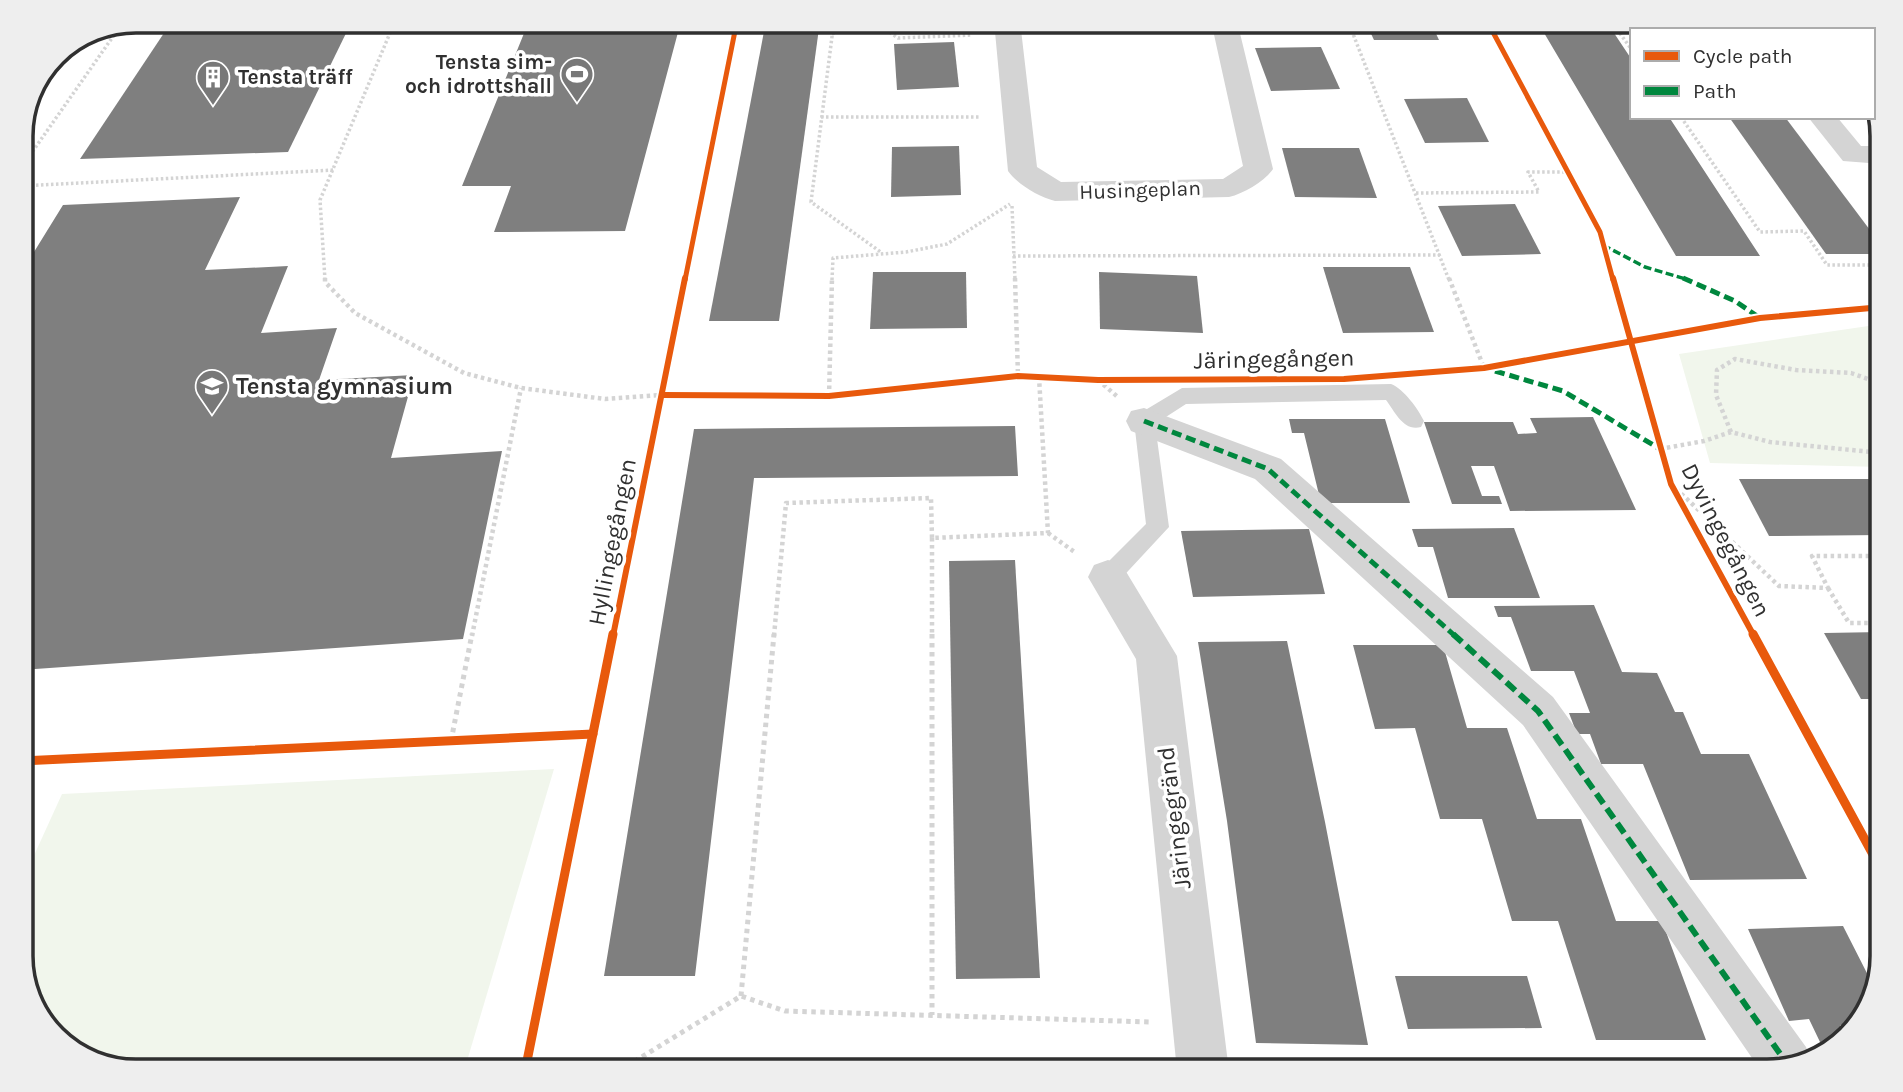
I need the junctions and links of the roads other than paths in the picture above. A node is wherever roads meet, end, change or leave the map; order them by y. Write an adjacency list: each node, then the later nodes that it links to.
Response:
1 (1008, 33): 2 (street, Husingeplan)
2 (1227, 33)
3 (1824, 119): 4 (street)
4 (1870, 155)
5 (1144, 421): 6 (lane); 7 (lane); 8 (street)
6 (1414, 421)
7 (1108, 577): 9 (street, Järingegränd)
8 (1783, 1058)
9 (1202, 1059)

